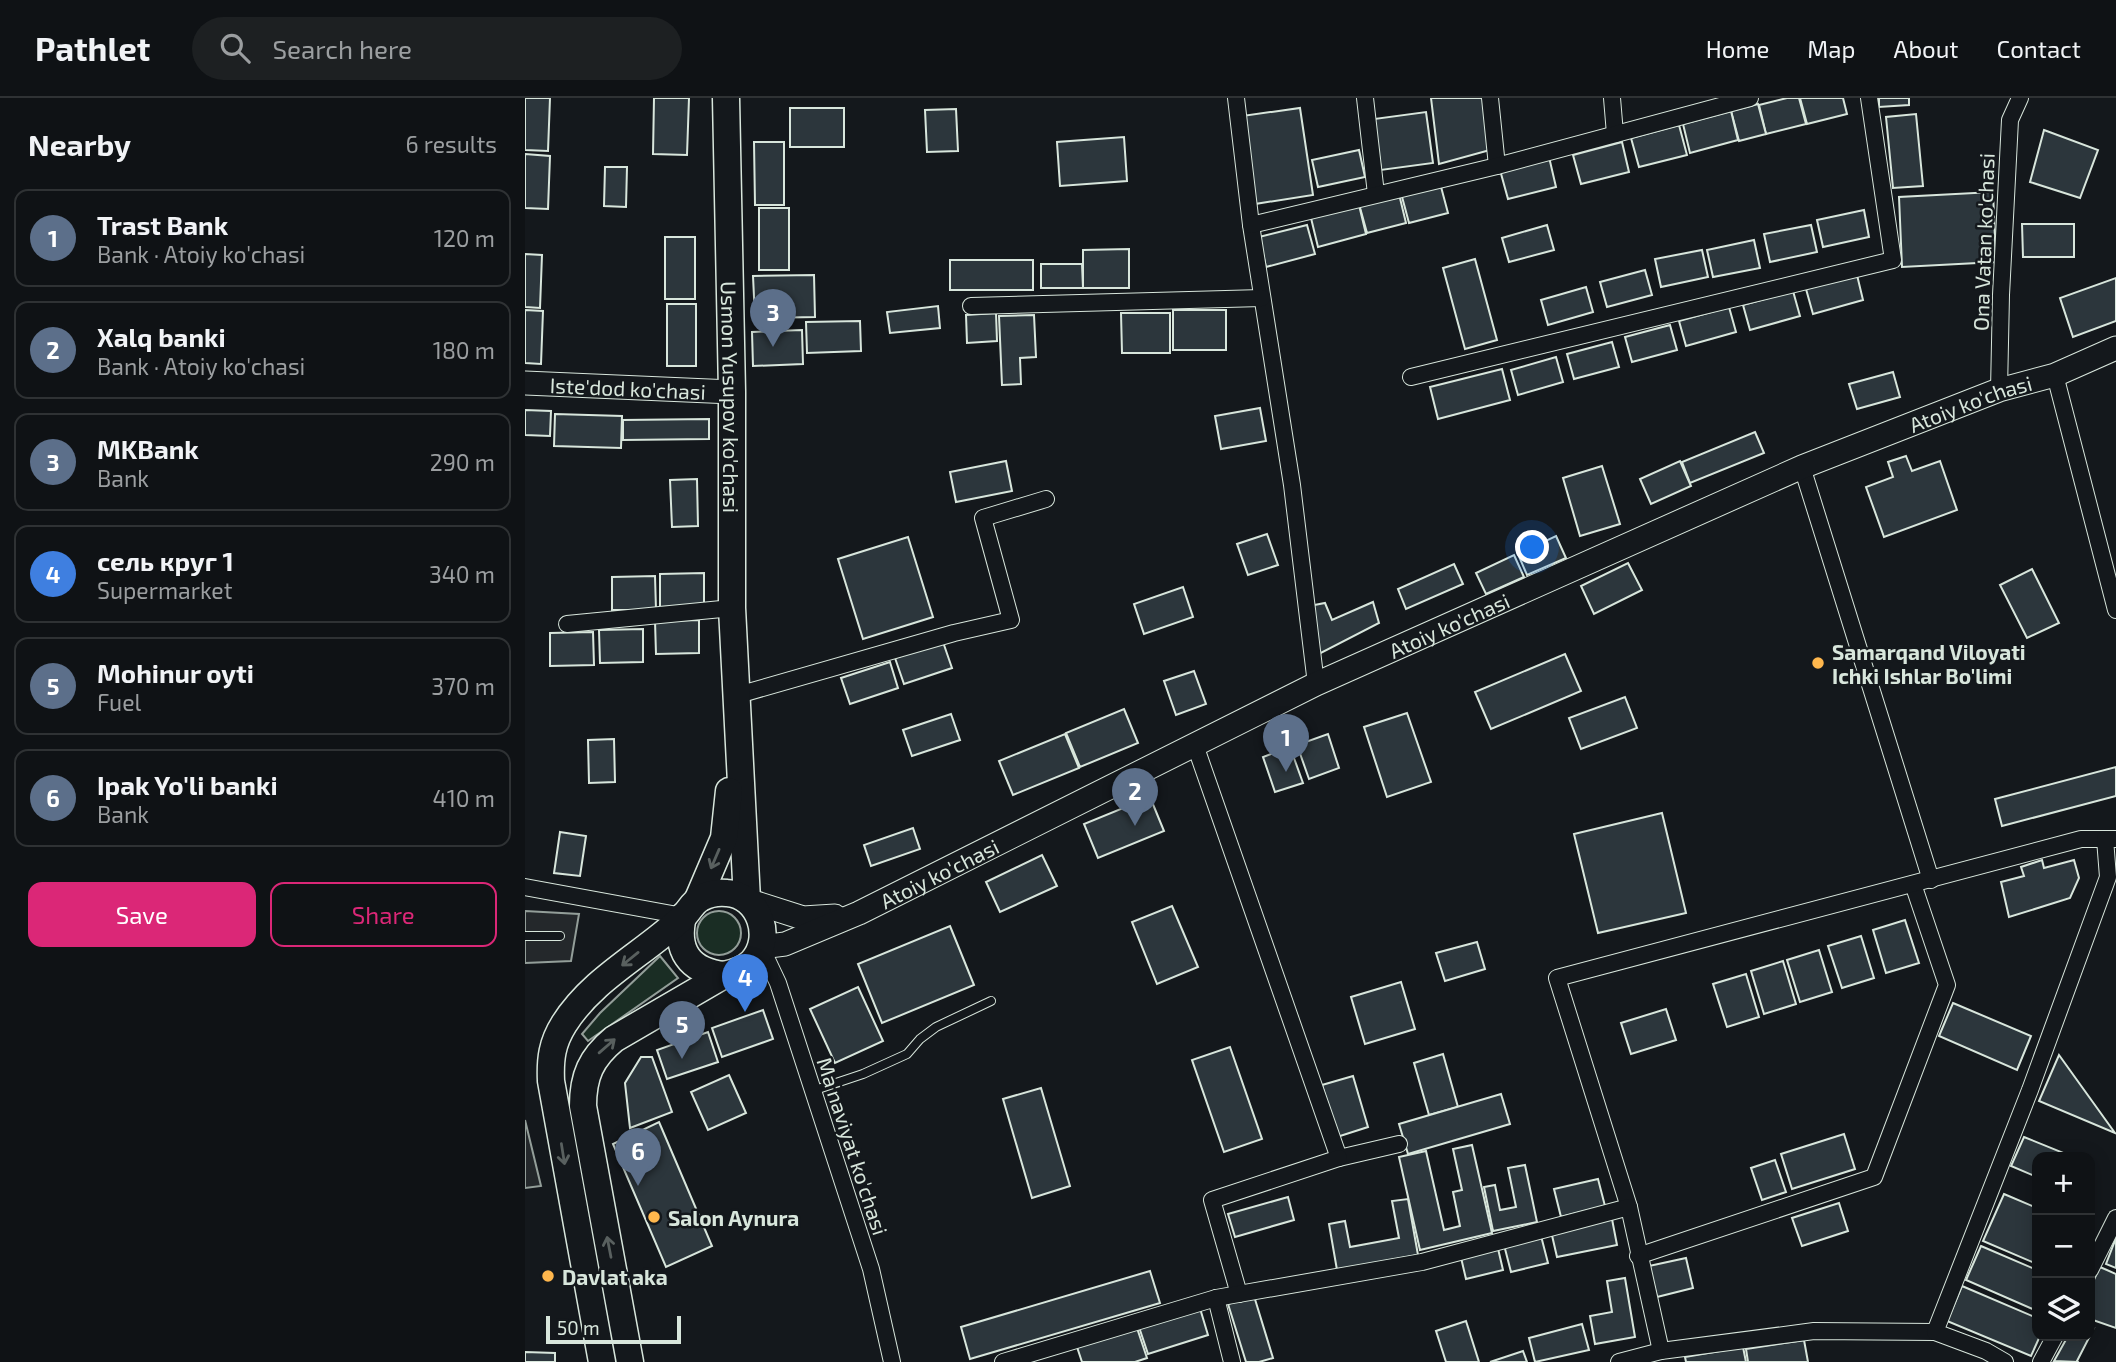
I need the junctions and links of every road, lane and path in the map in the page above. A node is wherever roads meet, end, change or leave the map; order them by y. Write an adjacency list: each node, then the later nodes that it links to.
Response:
1 (726, 98): 20 (main road, Usmon Yusupov ko'chasi)
2 (1235, 98): 12 (street)
3 (1366, 98): 11 (street)
4 (1490, 98): 10 (street)
5 (1612, 98): 9 (street)
6 (1869, 98): 17 (street)
7 (2021, 98): 19 (street, Ona Vatan ko'chasi)
8 (1740, 99): 9 (street)
9 (1615, 134): 10 (street)
10 (1497, 166): 11 (street)
11 (1376, 194): 12 (street)
12 (1251, 225): 13 (street)
13 (1262, 298): 14 (street); 26 (street)
14 (971, 306)
15 (2116, 348): 16 (street, Atoiy ko'chasi)
16 (2055, 375): 19 (street, Atoiy ko'chasi); 24 (street)
17 (1411, 377)
18 (525, 383): 20 (street, Iste'dod ko'chasi)
19 (1999, 390): 21 (street, Atoiy ko'chasi)
20 (732, 392): 23 (main road, Usmon Yusupov ko'chasi)
21 (1802, 467): 26 (street, Atoiy ko'chasi); 30 (street)
22 (1047, 499): 27 (street)
23 (732, 608): 25 (street); 27 (main road, Usmon Yusupov ko'chasi)
24 (2116, 610)
25 (566, 624)
26 (1316, 684): 28 (street, Atoiy ko'chasi)
27 (738, 695): 33 (main road, Usmon Yusupov ko'chasi); 34 (main road, Usmon Yusupov ko'chasi, one-way to 34)
28 (1195, 745): 35 (street, Atoiy ko'chasi); 43 (street)
29 (2111, 839): 30 (street); 50 (street)
30 (1931, 880): 31 (street)
31 (1913, 884): 44 (street); 46 (street)
32 (525, 887): 34 (street)
33 (747, 900): 34 (main road); 35 (street, Atoiy ko'chasi); 38 (main road)
34 (690, 908): 39 (main road); 53 (main road, one-way to 53)
35 (859, 912): 38 (street, Atoiy ko'chasi)
36 (525, 936): 37 (lane)
37 (560, 936)
38 (761, 947): 39 (main road); 41 (street, Ma'naviyat ko'chasi)
39 (724, 975): 54 (main road, one-way to 39)
40 (991, 1001): 41 (lane)
41 (812, 1091): 55 (street, Ma'naviyat ko'chasi)
42 (1399, 1144): 43 (street)
43 (1339, 1158): 48 (street)
44 (1629, 1207): 46 (street); 48 (street)
45 (2116, 1218): 47 (street)
46 (1638, 1255): 52 (street)
47 (2095, 1260)
48 (1239, 1294): 49 (street)
49 (1216, 1298): 56 (street); 57 (street)
50 (1935, 1332): 52 (street); 59 (street)
51 (2052, 1341): 60 (street)
52 (1661, 1351): 58 (street)
53 (602, 1362)
54 (630, 1362)
55 (892, 1362)
56 (1003, 1362)
57 (1232, 1362)
58 (1619, 1362)
59 (2005, 1362)
60 (2041, 1362)

